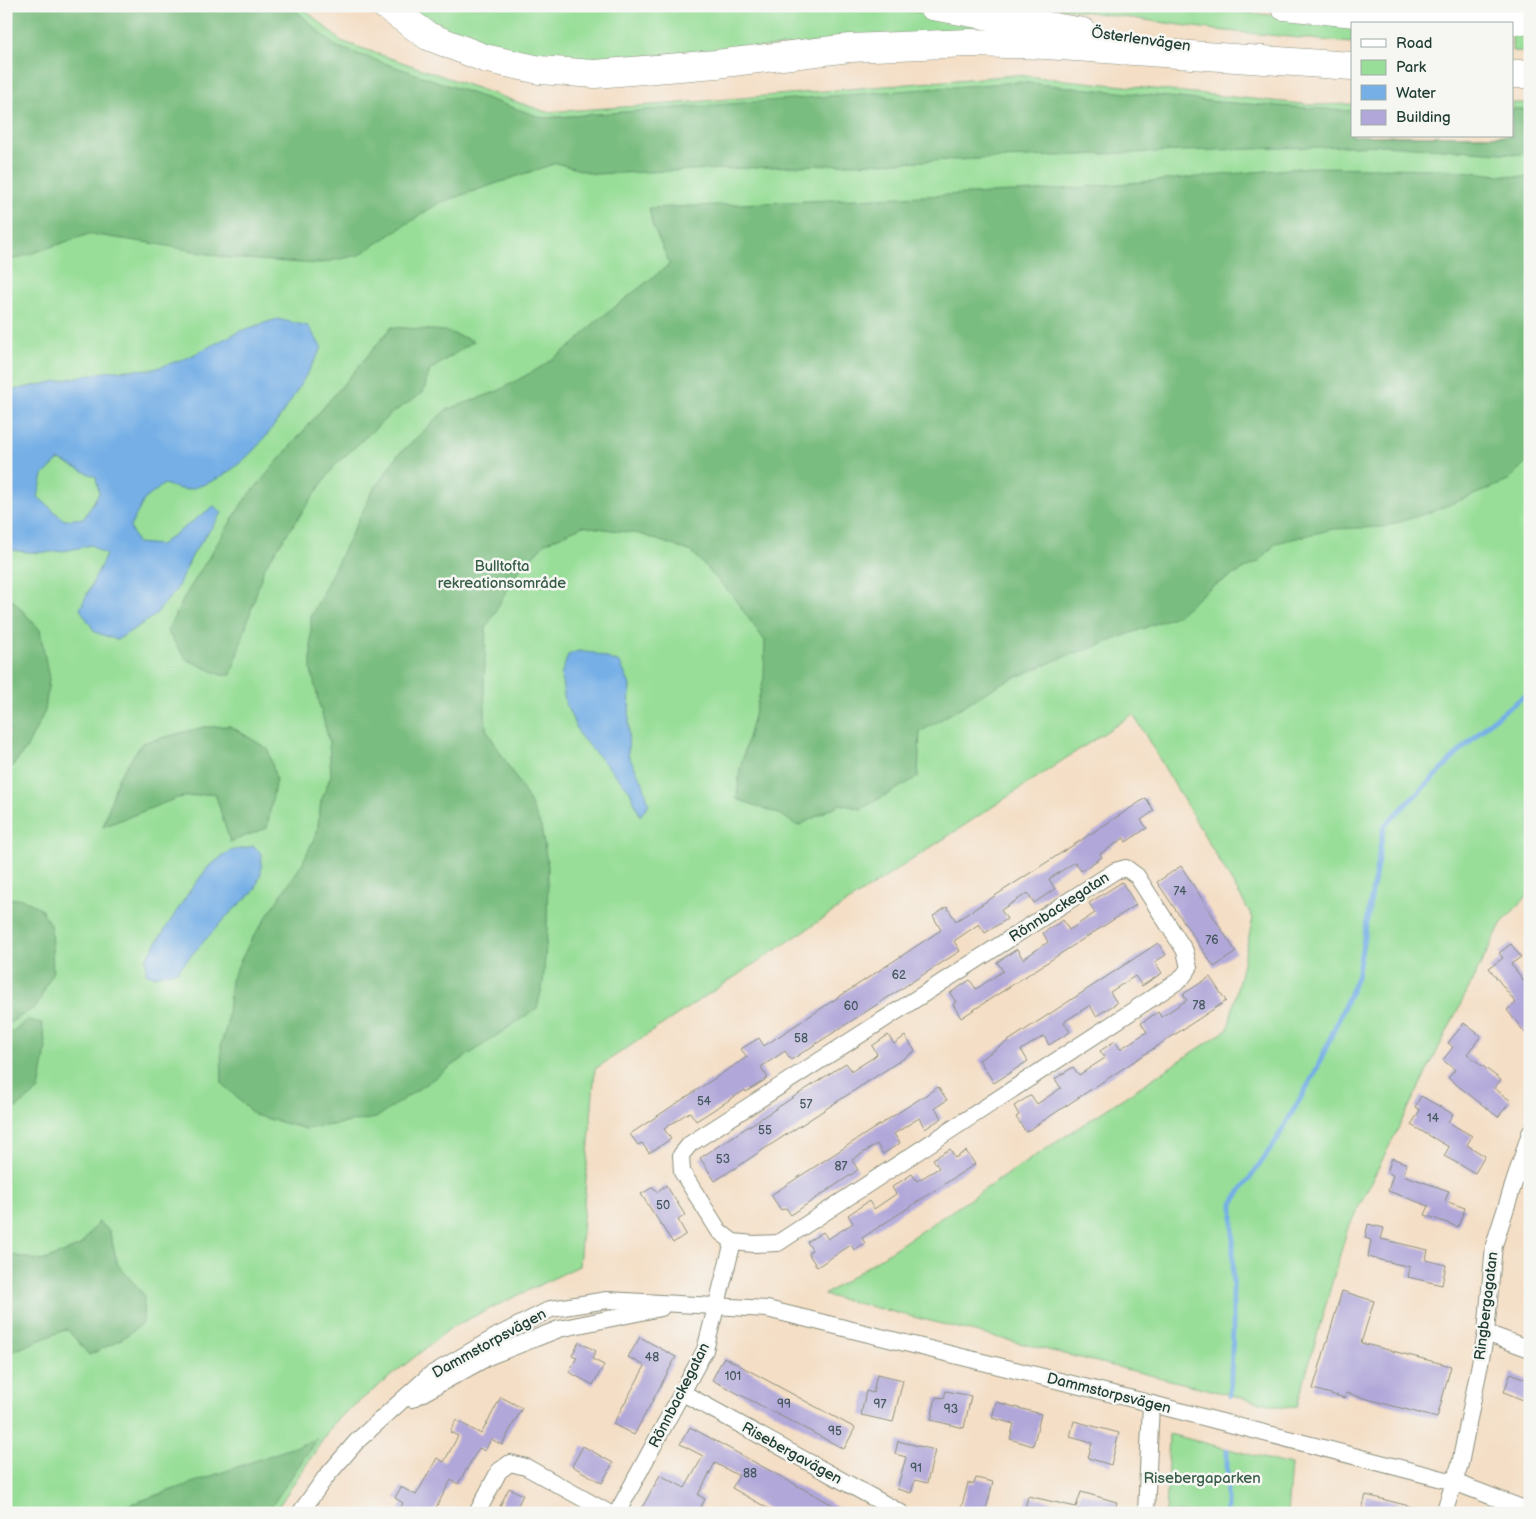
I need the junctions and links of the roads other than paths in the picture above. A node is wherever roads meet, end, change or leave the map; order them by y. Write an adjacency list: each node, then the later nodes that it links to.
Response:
1 (386, 6): 5 (highway)
2 (932, 6): 6 (highway, Österlenvägen)
3 (1284, 6): 4 (highway)
4 (1530, 21)
5 (1351, 64)
6 (1351, 64)
7 (1514, 74): 8 (highway)
8 (1530, 74)
9 (1530, 1132): 12 (street, Ringbergagatan)
10 (734, 1242): 10 (street, Rönnbackegatan); 11 (street, Rönnbackegatan)
11 (716, 1305): 14 (street, Rönnbackegatan); 15 (street, Dammstorpsvägen); 19 (street, Dammstorpsvägen)
12 (1486, 1333): 13 (street); 16 (street, Ringbergagatan)
13 (1530, 1349)
14 (683, 1393): 17 (street, Risebergavägen); 22 (street, Rönnbackegatan)
15 (1151, 1404): 16 (street, Dammstorpsvägen); 24 (street)
16 (1454, 1482): 18 (street, Dammstorpsvägen); 25 (street, Ringbergagatan)
17 (874, 1506): 23 (street, Risebergavägen)
18 (1526, 1511)
19 (300, 1513)
20 (477, 1513): 21 (street)
21 (609, 1513)
22 (617, 1513)
23 (901, 1513)
24 (1146, 1513)
25 (1444, 1513)

